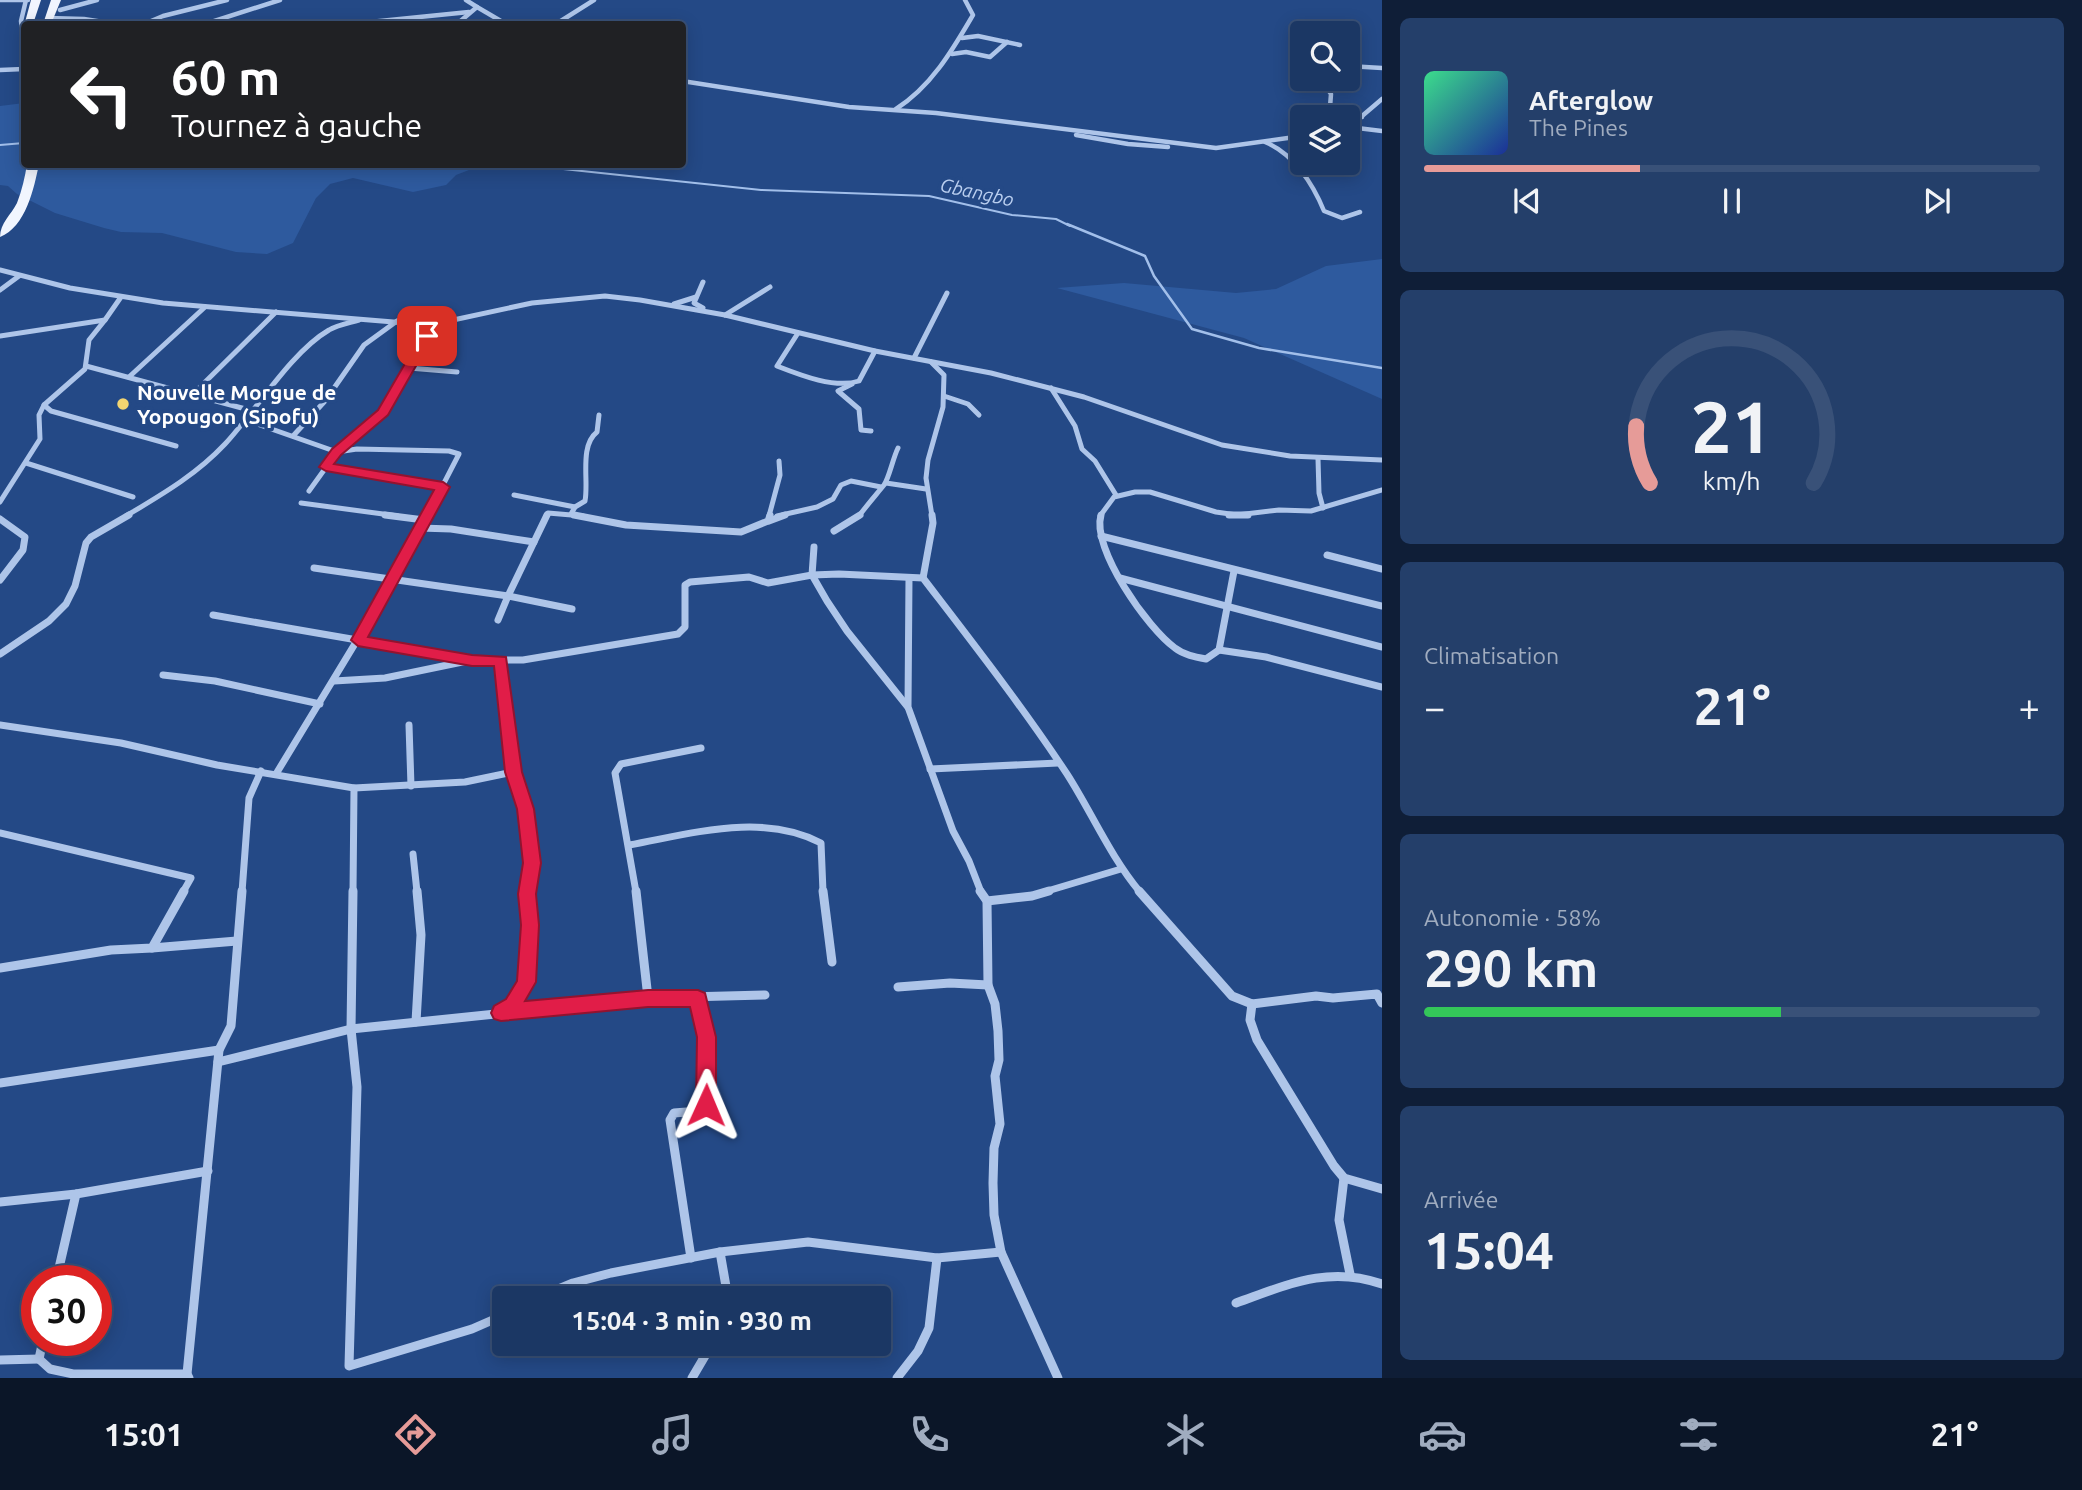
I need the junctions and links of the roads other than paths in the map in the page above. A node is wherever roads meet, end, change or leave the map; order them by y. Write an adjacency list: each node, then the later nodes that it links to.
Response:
1 (0, 0): 9 (street)
2 (63, 0): 11 (street)
3 (97, 0): 11 (street)
4 (227, 0): 17 (street)
5 (280, 0): 18 (street)
6 (466, 0): 10 (street)
7 (593, 0): 22 (street)
8 (965, 0): 23 (street)
9 (31, 3): 11 (main road); 14 (street); 15 (main road)
10 (477, 7): 12 (street); 21 (street)
11 (52, 12): 13 (street); 13 (street)
12 (468, 12): 19 (street); 20 (street)
13 (62, 17): 16 (street)
14 (25, 21)
15 (28, 21)
16 (93, 21)
17 (151, 21)
18 (214, 21)
19 (380, 21)
20 (460, 21)
21 (502, 21)
22 (561, 21)
23 (962, 37): 24 (street); 26 (street)
24 (1007, 42): 25 (street); 26 (street)
25 (1020, 45)
26 (951, 55): 34 (street)
27 (1360, 67): 28 (street)
28 (1382, 68)
29 (21, 69): 30 (street)
30 (0, 70)
31 (686, 81): 34 (street)
32 (1329, 91): 35 (street)
33 (1382, 99): 35 (street)
34 (898, 109): 39 (street)
35 (1362, 117)
36 (1360, 128): 37 (street)
37 (1382, 131)
38 (1290, 137): 39 (street)
39 (1261, 141): 42 (street)
40 (22, 168): 43 (main road)
41 (32, 168): 44 (main road)
42 (1360, 212)
43 (0, 224)
44 (0, 233)
45 (0, 270): 46 (street)
46 (19, 276): 49 (street); 51 (street)
47 (702, 282): 52 (street)
48 (770, 286): 57 (street)
49 (0, 290)
50 (947, 293): 65 (street)
51 (121, 297): 54 (street); 59 (street)
52 (696, 297): 53 (street); 55 (street)
53 (673, 304): 55 (street); 61 (street)
54 (205, 307): 56 (street); 72 (street)
55 (706, 311): 57 (street)
56 (276, 312): 58 (street); 75 (street)
57 (725, 315): 62 (street)
58 (362, 318): 60 (street); 78 (street)
59 (105, 320): 63 (street); 67 (street)
60 (398, 321): 61 (street); 83 (street)
61 (430, 324): 68 (street)
62 (798, 333): 64 (street); 73 (street)
63 (0, 336)
64 (874, 351): 65 (street); 73 (street)
65 (914, 358): 66 (street)
66 (931, 362): 69 (street); 71 (street)
67 (86, 366): 72 (street); 77 (street)
68 (408, 368): 70 (street); 86 (street)
69 (967, 369): 71 (street); 74 (street)
70 (457, 372)
71 (944, 375): 76 (street)
72 (129, 377): 75 (street)
73 (853, 383): 82 (street)
74 (1051, 388): 87 (street); 99 (street)
75 (194, 393): 78 (street)
76 (944, 396): 80 (street); 94 (street)
77 (44, 405): 84 (street); 90 (street)
78 (253, 411): 81 (street)
79 (599, 415): 104 (street)
80 (979, 415)
81 (246, 420): 83 (street); 131 (street)
82 (871, 431)
83 (293, 436): 86 (street)
84 (176, 446)
85 (898, 448): 92 (street)
86 (337, 452): 91 (street); 93 (street)
87 (1318, 459): 88 (street); 103 (street)
88 (1382, 460)
89 (779, 461): 106 (street)
90 (26, 463): 97 (street); 100 (street)
91 (326, 467): 93 (street); 96 (street)
92 (883, 485): 94 (street); 106 (street); 108 (street)
93 (443, 487): 107 (street)
94 (926, 489): 118 (street)
95 (1382, 490): 103 (street)
96 (309, 491)
97 (2, 495): 101 (street)
98 (514, 495): 104 (street)
99 (1116, 495): 103 (street); 109 (street)
100 (133, 497)
101 (0, 502)
102 (301, 503): 107 (street)
103 (1323, 508)
104 (573, 511): 106 (street); 110 (street)
105 (0, 519): 120 (street)
106 (768, 522)
107 (422, 524): 110 (street); 121 (street)
108 (834, 531)
109 (1101, 536): 115 (street); 119 (street)
110 (534, 542): 122 (street)
111 (814, 547): 116 (street)
112 (1327, 555): 114 (street)
113 (314, 568): 121 (street)
114 (1382, 569)
115 (1234, 571): 123 (street); 124 (street)
116 (811, 575): 117 (street); 133 (street); 138 (street)
117 (909, 578): 118 (street); 138 (street)
118 (923, 578): 142 (street)
119 (1120, 578): 124 (street); 130 (street)
120 (0, 580)
121 (393, 581): 122 (street); 128 (street)
122 (508, 596): 125 (street); 127 (street)
123 (1382, 606)
124 (1226, 607): 129 (street); 130 (street)
125 (572, 609)
126 (213, 615): 128 (street)
127 (498, 620)
128 (358, 640): 132 (street); 135 (street)
129 (1382, 647)
130 (1219, 650): 136 (street)
131 (0, 654)
132 (472, 660): 133 (street); 135 (street)
133 (501, 661): 145 (street)
134 (163, 675): 137 (street)
135 (334, 681): 137 (street)
136 (1382, 687)
137 (320, 704): 146 (street)
138 (908, 707): 143 (street)
139 (0, 725): 144 (street)
140 (409, 726): 147 (street)
141 (701, 748): 150 (street)
142 (1058, 763): 143 (street); 152 (street)
143 (930, 769): 153 (street)
144 (261, 771): 146 (street); 154 (street)
145 (513, 772): 147 (street); 166 (street)
146 (276, 774): 148 (street)
147 (411, 786): 148 (street)
148 (355, 788): 168 (street)
149 (0, 833): 155 (street)
150 (629, 845): 156 (street); 162 (street)
151 (413, 854): 167 (street)
152 (1121, 869): 153 (street); 165 (street)
153 (987, 901): 158 (street)
154 (237, 941): 155 (street); 169 (street)
155 (152, 948): 157 (street)
156 (832, 962)
157 (0, 968)
158 (988, 985): 159 (street); 178 (street)
159 (898, 987)
160 (1380, 993): 164 (street); 165 (street)
161 (765, 995): 163 (street)
162 (648, 998): 163 (street); 166 (street)
163 (698, 999): 179 (street)
164 (1382, 1003)
165 (1252, 1004): 173 (street)
166 (501, 1013): 167 (street)
167 (416, 1022): 168 (street)
168 (351, 1029): 170 (street); 187 (street)
169 (219, 1050): 170 (street); 171 (street)
170 (218, 1062): 172 (street)
171 (0, 1083)
172 (208, 1171): 175 (street); 192 (street)
173 (1344, 1178): 174 (street); 182 (street)
174 (1382, 1189)
175 (76, 1194): 176 (street); 181 (street)
176 (0, 1202)
177 (720, 1252): 179 (street); 180 (street); 185 (street)
178 (1001, 1252): 180 (street); 195 (street)
179 (691, 1258): 184 (street)
180 (937, 1258): 194 (street)
181 (60, 1265)
182 (1350, 1274): 183 (street); 186 (street)
183 (1382, 1284)
184 (566, 1286)
185 (726, 1286)
186 (1236, 1303)
187 (492, 1320)
188 (40, 1356): 190 (street)
189 (705, 1356): 193 (street)
190 (39, 1359): 191 (street); 192 (street)
191 (0, 1360)
192 (188, 1376)
193 (692, 1378)
194 (897, 1378)
195 (1058, 1378)

